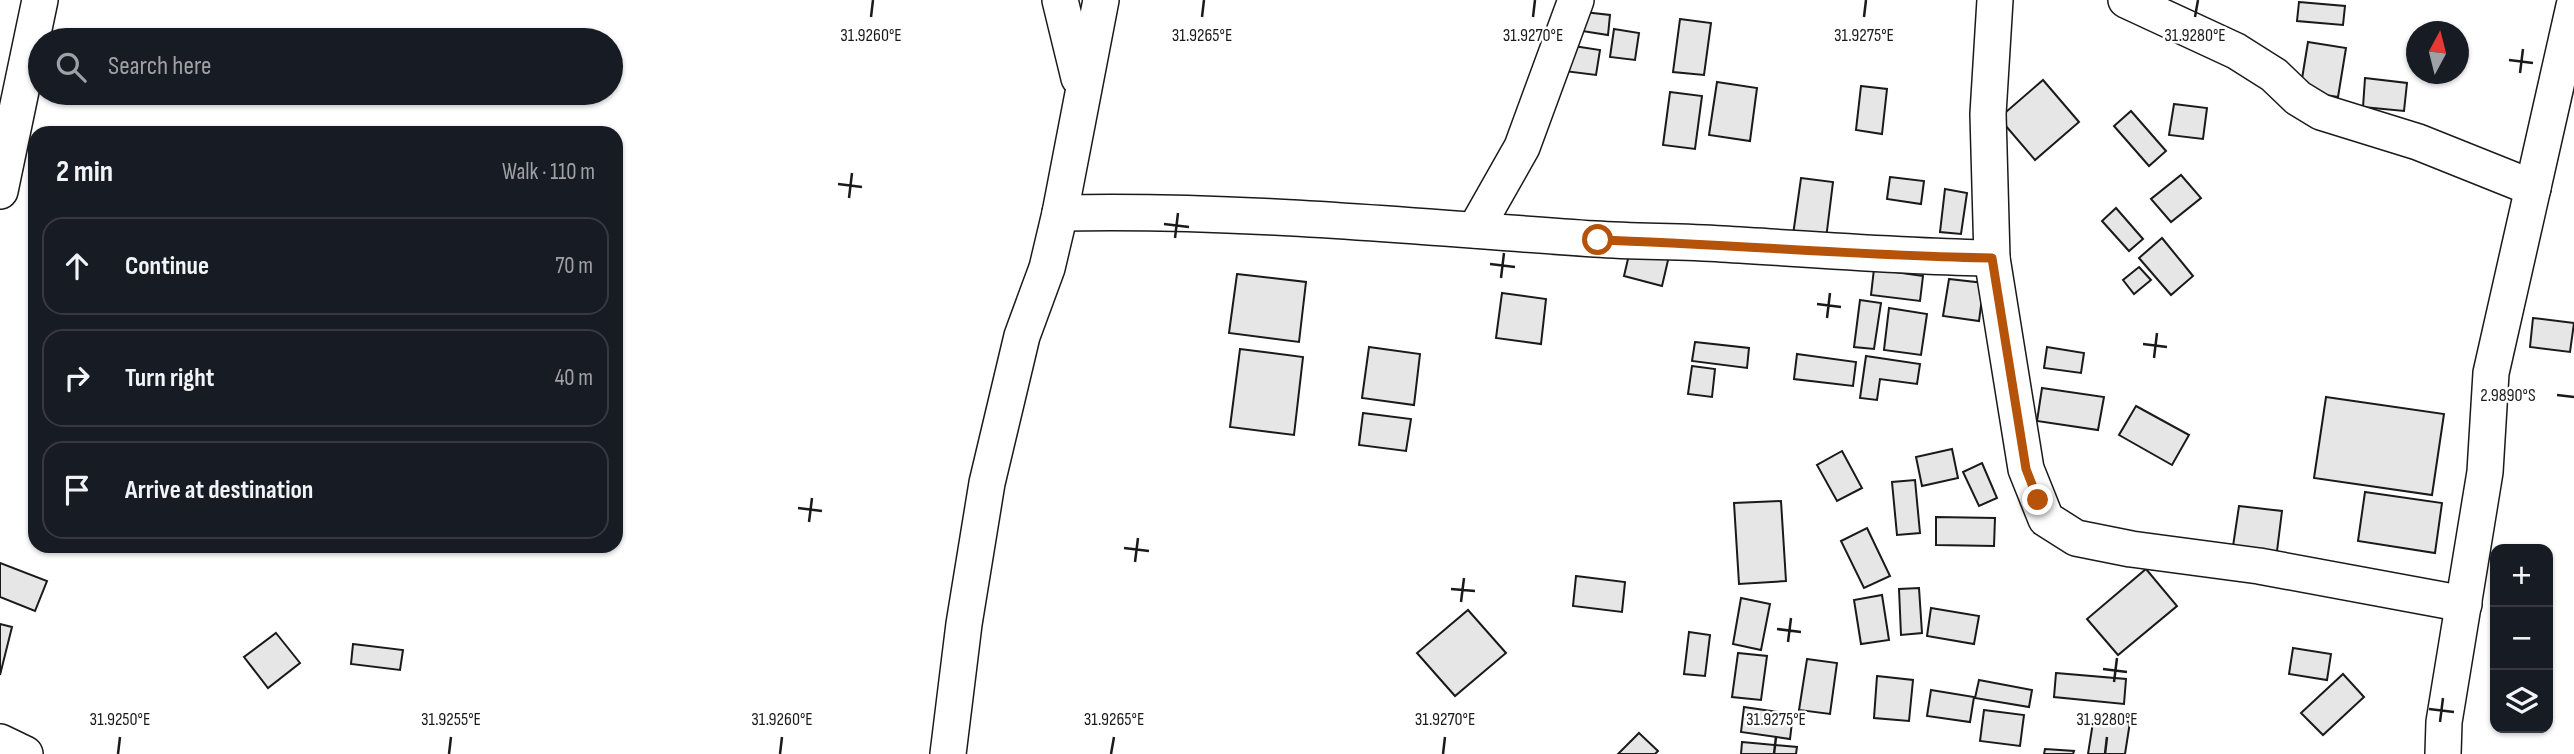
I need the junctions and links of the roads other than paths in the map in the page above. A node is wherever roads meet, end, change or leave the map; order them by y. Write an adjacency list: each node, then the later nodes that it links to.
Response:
1 (40, 0): 8 (street)
2 (1060, 0): 10 (street)
3 (1101, 0): 10 (street)
4 (1576, 0): 15 (street)
5 (1995, 0): 16 (street)
6 (2126, 0): 12 (street)
7 (2574, 6): 11 (street)
8 (34, 28)
9 (28, 57): 13 (street)
10 (1083, 94): 14 (street)
11 (2562, 110): 12 (street)
12 (2533, 188): 17 (street)
13 (0, 191)
14 (1060, 213): 15 (street); 20 (street)
15 (1475, 230): 16 (street)
16 (1992, 258): 17 (street)
17 (2464, 604): 21 (street)
18 (0, 742): 19 (street)
19 (25, 754)
20 (948, 754)
21 (2443, 754)

